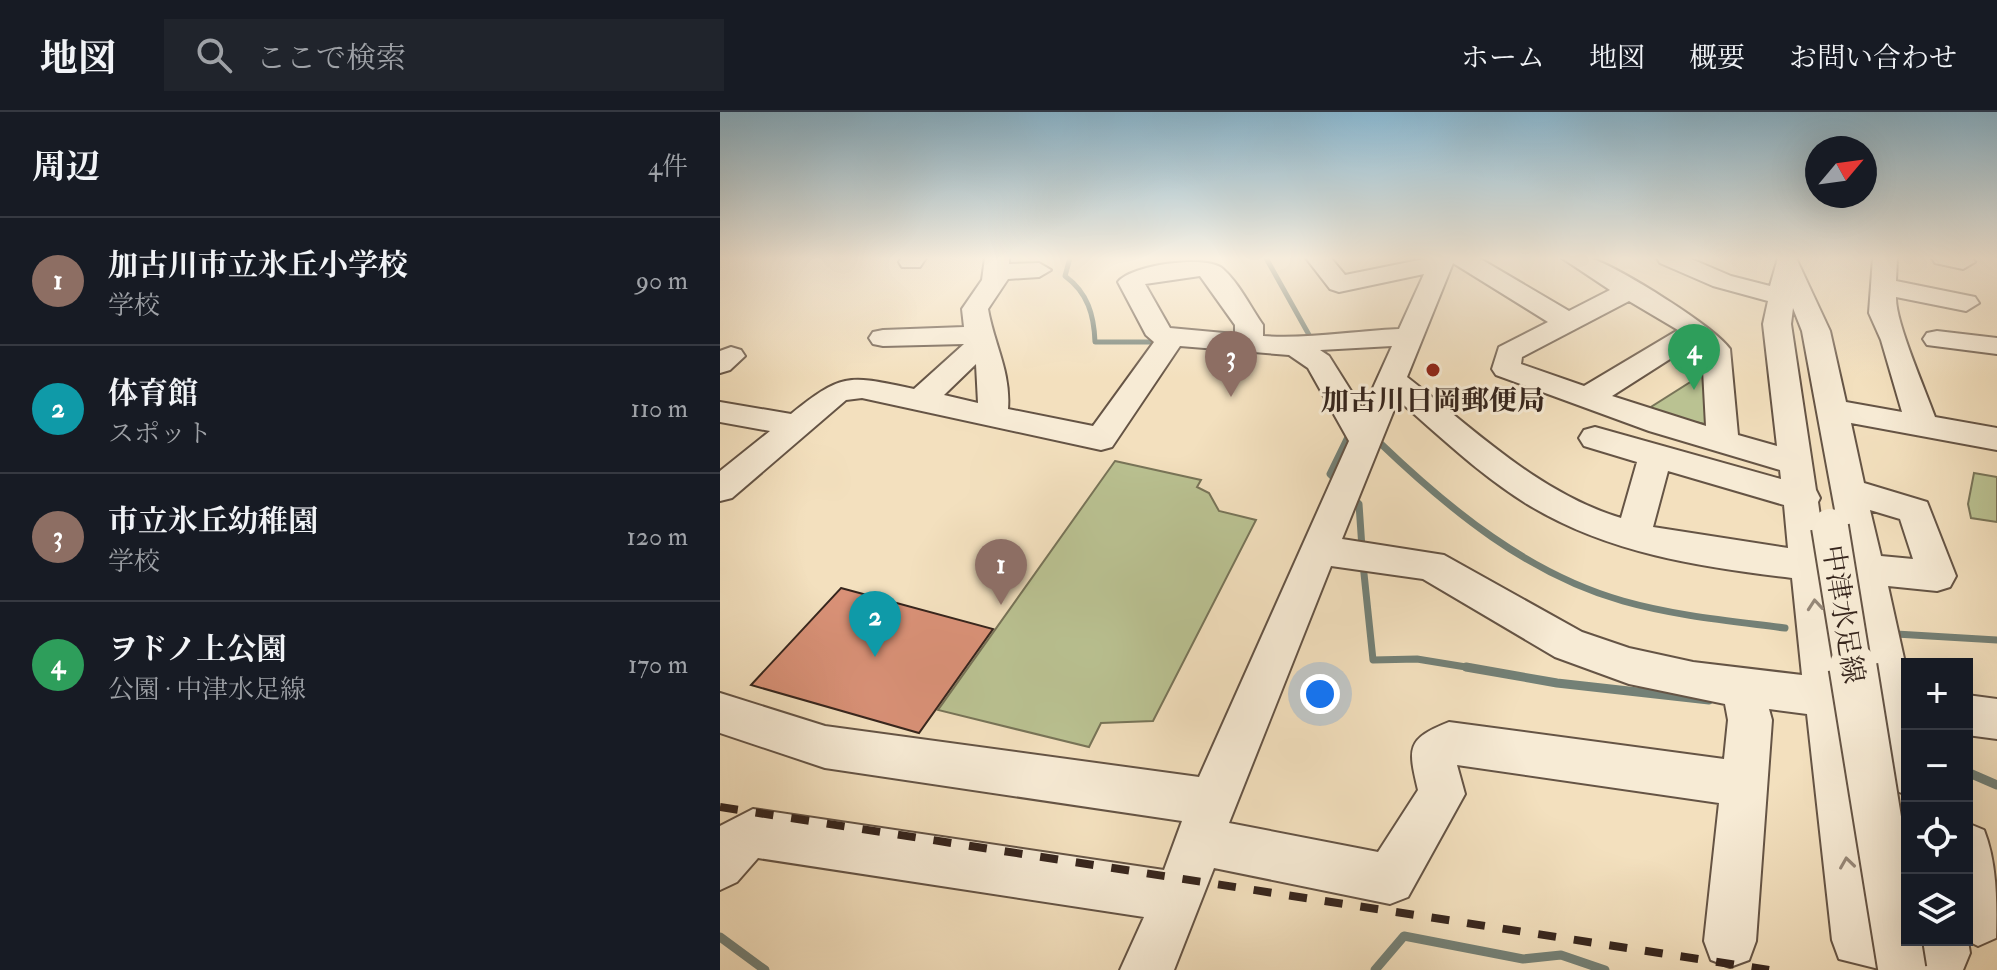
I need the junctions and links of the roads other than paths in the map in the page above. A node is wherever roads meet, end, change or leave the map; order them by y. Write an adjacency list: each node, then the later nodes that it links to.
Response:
1 (983, 298): 20 (street)
2 (1140, 298): 16 (street)
3 (1231, 298): 22 (street)
4 (1428, 298): 17 (street)
5 (1522, 298): 14 (street)
6 (1614, 298): 14 (street)
7 (1643, 298): 15 (street)
8 (1780, 298): 38 (street)
9 (1788, 298): 38 (street, 中津水足線)
10 (1798, 298): 27 (street)
11 (1882, 298): 30 (street)
12 (1941, 298): 13 (street)
13 (1966, 303)
14 (1568, 322): 25 (street)
15 (1697, 330): 25 (street); 35 (street)
16 (1172, 337): 22 (street); 29 (street)
17 (1407, 337): 21 (street); 24 (street)
18 (883, 338): 20 (street)
19 (1954, 338): 23 (street)
20 (979, 340): 26 (street); 29 (street)
21 (1309, 344): 22 (street); 34 (street)
22 (1249, 345)
23 (1997, 346)
24 (1392, 380): 34 (street); 39 (street)
25 (1589, 397): 35 (street)
26 (920, 401): 29 (street); 31 (street)
27 (1833, 410): 30 (street); 38 (street)
28 (720, 412): 31 (street)
29 (992, 416)
30 (1921, 423): 33 (street)
31 (796, 425): 37 (street)
32 (1595, 438): 36 (street)
33 (1997, 439)
34 (1365, 440): 40 (street)
35 (1723, 443): 38 (street)
36 (1655, 455): 38 (street); 39 (street)
37 (720, 489)
38 (1818, 508): 39 (street); 41 (street); 41 (street); 41 (street); 42 (street, one-way to 38); 56 (street, 中津水足線, bridge)
39 (1632, 536)
40 (1349, 554): 43 (street); 50 (street)
41 (1866, 568): 44 (street)
42 (1824, 697): 43 (street); 44 (street); 54 (street, one-way to 42)
43 (1746, 700): 49 (street)
44 (1900, 706): 48 (street)
45 (720, 713): 50 (street)
46 (1973, 716): 47 (street)
47 (1997, 719)
48 (1903, 730)
49 (1744, 784): 50 (street); 53 (street)
50 (1206, 822): 52 (street)
51 (720, 865): 52 (street)
52 (1179, 897): 55 (street)
53 (1730, 941)
54 (1948, 946)
55 (1147, 970)
56 (1902, 970)

